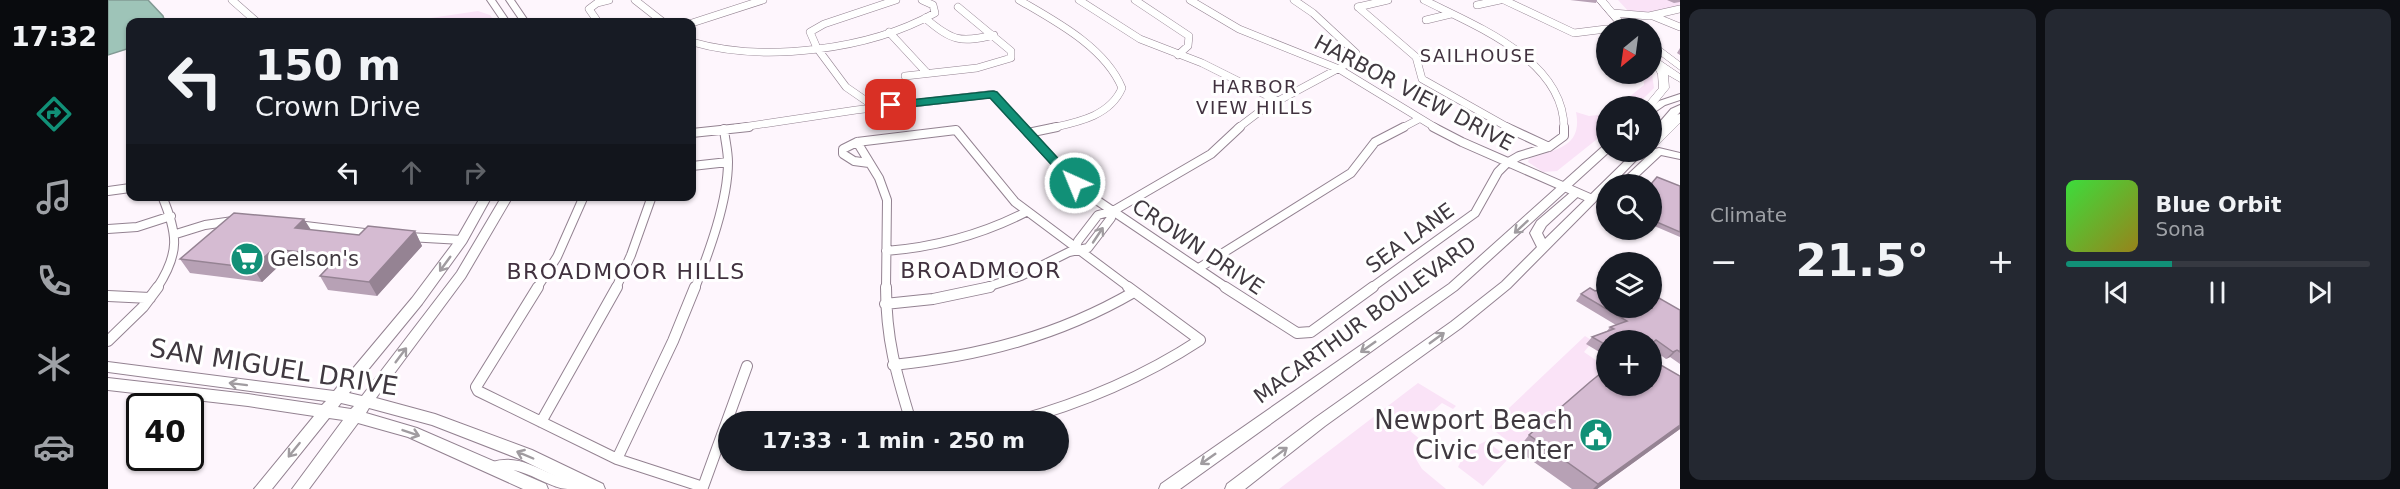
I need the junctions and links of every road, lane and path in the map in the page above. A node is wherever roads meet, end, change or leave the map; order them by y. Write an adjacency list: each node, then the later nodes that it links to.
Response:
1 (232, 0): 26 (street)
2 (491, 0): 27 (main road)
3 (510, 0): 28 (main road)
4 (609, 0): 29 (street)
5 (635, 0): 30 (street)
6 (764, 0): 35 (street)
7 (897, 0): 41 (street)
8 (922, 0): 31 (street)
9 (1019, 0): 65 (street)
10 (1079, 0): 43 (street)
11 (1135, 0): 43 (street)
12 (1190, 0): 46 (street, HARBOR VIEW DRIVE)
13 (1294, 0): 46 (street)
14 (1388, 0): 68 (street)
15 (1424, 0): 22 (street)
16 (1502, 0): 19 (street); 37 (street)
17 (1601, 0): 23 (highway)
18 (1611, 0): 24 (highway)
19 (1477, 5)
20 (958, 8): 39 (street)
21 (1680, 9): 25 (street)
22 (1451, 14): 34 (street); 68 (street)
23 (1612, 14): 24 (street); 32 (highway)
24 (1624, 14): 25 (street); 33 (highway)
25 (1653, 16): 36 (street)
26 (252, 18)
27 (503, 18)
28 (522, 18)
29 (596, 18)
30 (658, 18)
31 (925, 18): 38 (street); 39 (street)
32 (1616, 18)
33 (1627, 18)
34 (1425, 20)
35 (696, 22)
36 (1680, 27)
37 (1596, 30)
38 (889, 32): 41 (street); 47 (street)
39 (994, 35): 47 (street)
40 (696, 43): 41 (street)
41 (817, 48): 51 (street)
42 (1662, 52): 45 (highway)
43 (1178, 55): 55 (street)
44 (1662, 65): 50 (highway)
45 (1680, 67)
46 (1340, 69): 55 (street); 61 (street, HARBOR VIEW DRIVE)
47 (927, 73): 49 (street)
48 (1662, 74): 52 (highway)
49 (905, 76)
50 (1680, 79)
51 (847, 88): 54 (street); 57 (street)
52 (1657, 96)
53 (1680, 97): 56 (main road)
54 (866, 99): 57 (street); 58 (street)
55 (1278, 101): 88 (street)
56 (1662, 103)
57 (855, 106): 58 (street, CROWN DRIVE); 63 (street, CROWN DRIVE)
58 (875, 107): 65 (street, CROWN DRIVE)
59 (1680, 108): 62 (main road)
60 (1680, 117): 66 (highway)
61 (1419, 119): 72 (street, HARBOR VIEW DRIVE); 101 (street)
62 (1662, 125)
63 (724, 129): 64 (street, CROWN DRIVE); 71 (street)
64 (696, 132)
65 (1028, 133): 88 (street, CROWN DRIVE)
66 (1662, 135)
67 (857, 142): 74 (street); 74 (street); 89 (street)
68 (1549, 147): 72 (street)
69 (1680, 156): 77 (main road)
70 (1596, 161): 80 (main road, MACARTHUR BOULEVARD)
71 (728, 162): 75 (street); 119 (street)
72 (1507, 162): 80 (street, HARBOR VIEW DRIVE); 106 (street, SEA LANE)
73 (1630, 162): 76 (main road)
74 (869, 163): 100 (street)
75 (696, 166)
76 (1618, 174)
77 (1634, 174)
78 (126, 188): 79 (street)
79 (108, 190)
80 (1570, 190): 81 (street, HARBOR VIEW DRIVE); 98 (main road); 125 (main road, MACARTHUR BOULEVARD, one-way to 125)
81 (1596, 193)
82 (1596, 196): 98 (main road)
83 (164, 201): 90 (street)
84 (484, 201): 97 (main road)
85 (505, 201): 113 (main road, one-way to 85)
86 (582, 201): 118 (street)
87 (650, 201): 118 (street)
88 (1113, 211): 99 (street); 101 (street, CROWN DRIVE)
89 (1026, 212): 99 (street); 100 (street)
90 (171, 216): 93 (street); 94 (street)
91 (238, 221): 94 (street)
92 (283, 223): 95 (street)
93 (108, 229)
94 (176, 234): 104 (street)
95 (384, 235)
96 (395, 236): 97 (street)
97 (462, 240): 112 (main road, one-way to 112)
98 (1544, 248): 126 (main road, one-way to 98)
99 (1075, 249): 102 (street); 105 (street)
100 (886, 251): 105 (street)
101 (1198, 268): 106 (street, CROWN DRIVE)
102 (1134, 292): 108 (street); 116 (street)
103 (108, 296): 104 (street)
104 (150, 298): 107 (street)
105 (885, 304): 108 (street)
106 (1298, 333)
107 (108, 341)
108 (893, 365): 115 (street)
109 (747, 366): 119 (street)
110 (108, 367): 112 (main road, SAN MIGUEL DRIVE, one-way to 110)
111 (108, 384): 114 (main road, SAN MIGUEL DRIVE)
112 (338, 397): 113 (main road, SAN MIGUEL DRIVE); 114 (main road)
113 (366, 401): 117 (main road); 121 (main road, SAN MIGUEL DRIVE, one-way to 113)
114 (326, 411): 117 (main road, SAN MIGUEL DRIVE); 122 (main road, one-way to 122)
115 (908, 411)
116 (1051, 411)
117 (355, 416): 120 (main road, SAN MIGUEL DRIVE, one-way to 120); 123 (main road)
118 (541, 422): 119 (street)
119 (617, 459)
120 (493, 467): 121 (street); 124 (main road, SAN MIGUEL DRIVE)
121 (592, 487)
122 (262, 489)
123 (300, 489)
124 (540, 489)
125 (1167, 489)
126 (1233, 489)

